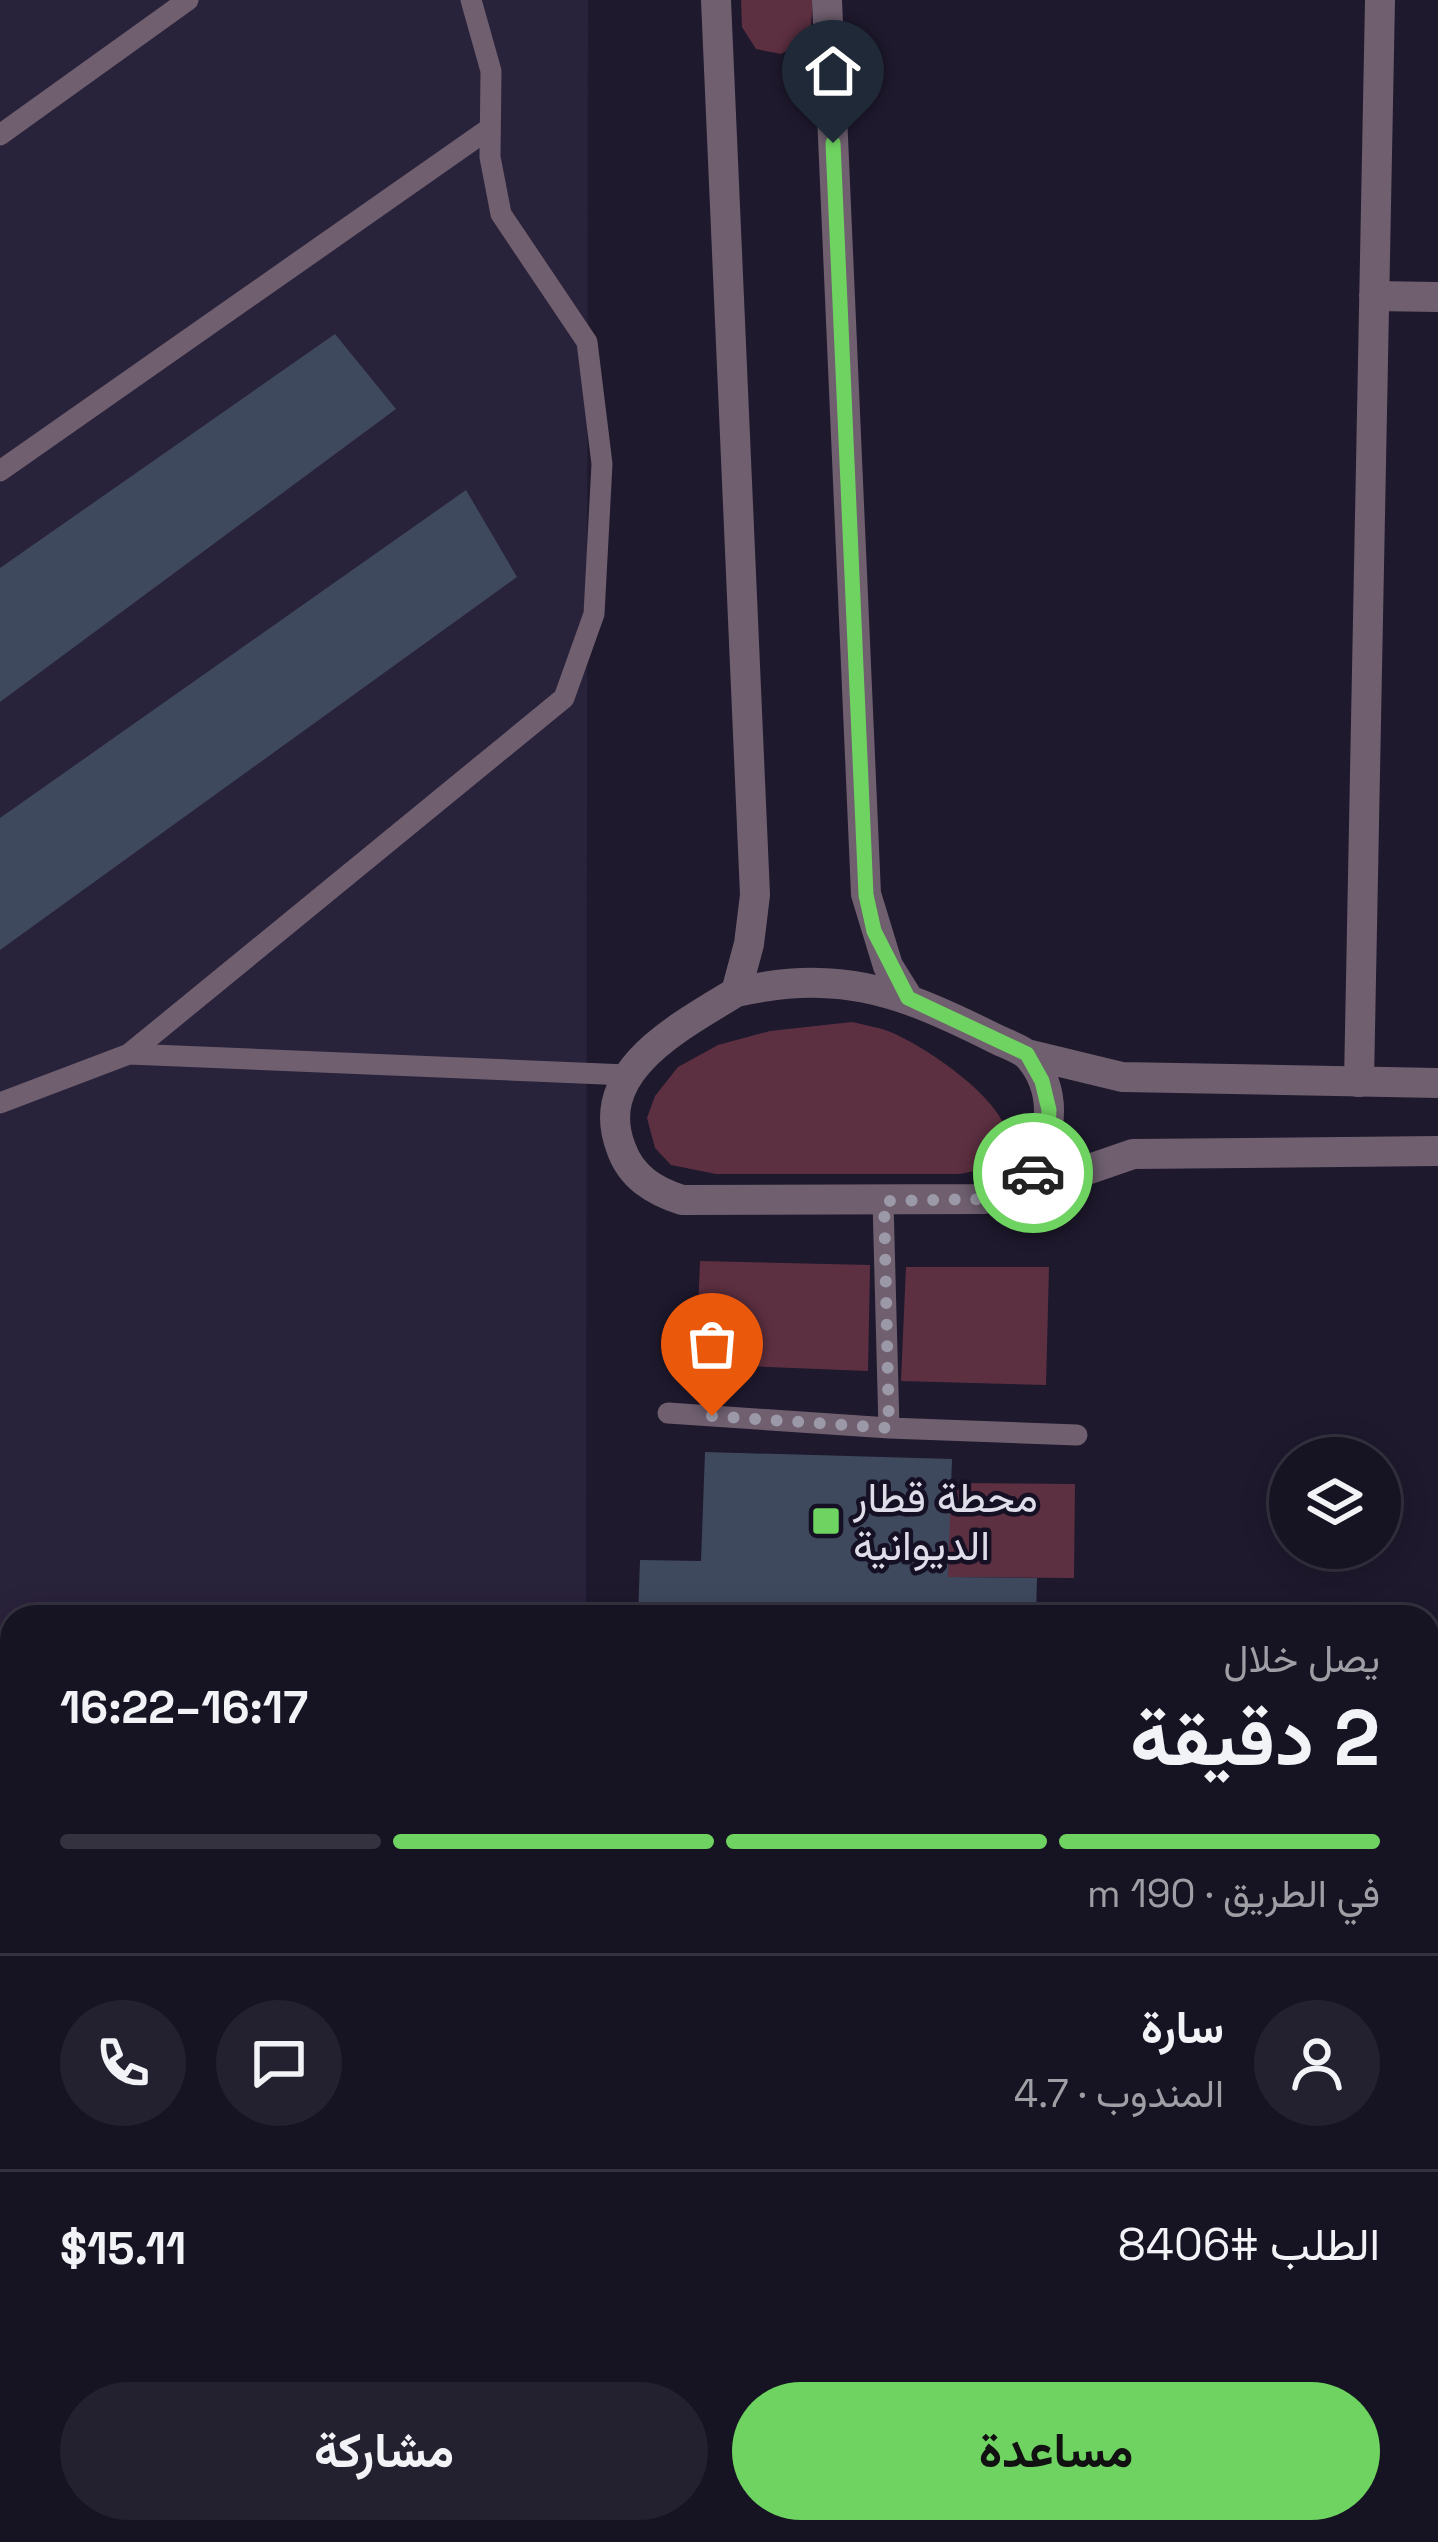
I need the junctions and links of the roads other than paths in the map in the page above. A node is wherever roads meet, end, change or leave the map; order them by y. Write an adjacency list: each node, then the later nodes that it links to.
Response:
1 (188, 0): 7 (lane)
2 (471, 0): 6 (lane)
3 (716, 0): 11 (street)
4 (827, 0): 12 (street)
5 (1380, 0): 8 (street)
6 (490, 128): 10 (lane); 13 (lane)
7 (0, 135)
8 (1374, 296): 9 (street); 16 (street)
9 (1438, 297)
10 (0, 471)
11 (736, 992): 12 (street); 15 (street)
12 (908, 998): 14 (street)
13 (129, 1054): 15 (lane); 18 (lane)
14 (1027, 1054): 16 (street); 20 (street)
15 (627, 1075): 21 (street)
16 (1359, 1082): 17 (street)
17 (1438, 1084)
18 (0, 1103)
19 (1438, 1151): 20 (street)
20 (1017, 1194): 21 (street)
21 (884, 1201): 23 (lane)
22 (668, 1414): 23 (lane)
23 (889, 1428): 24 (lane)
24 (1077, 1435)

